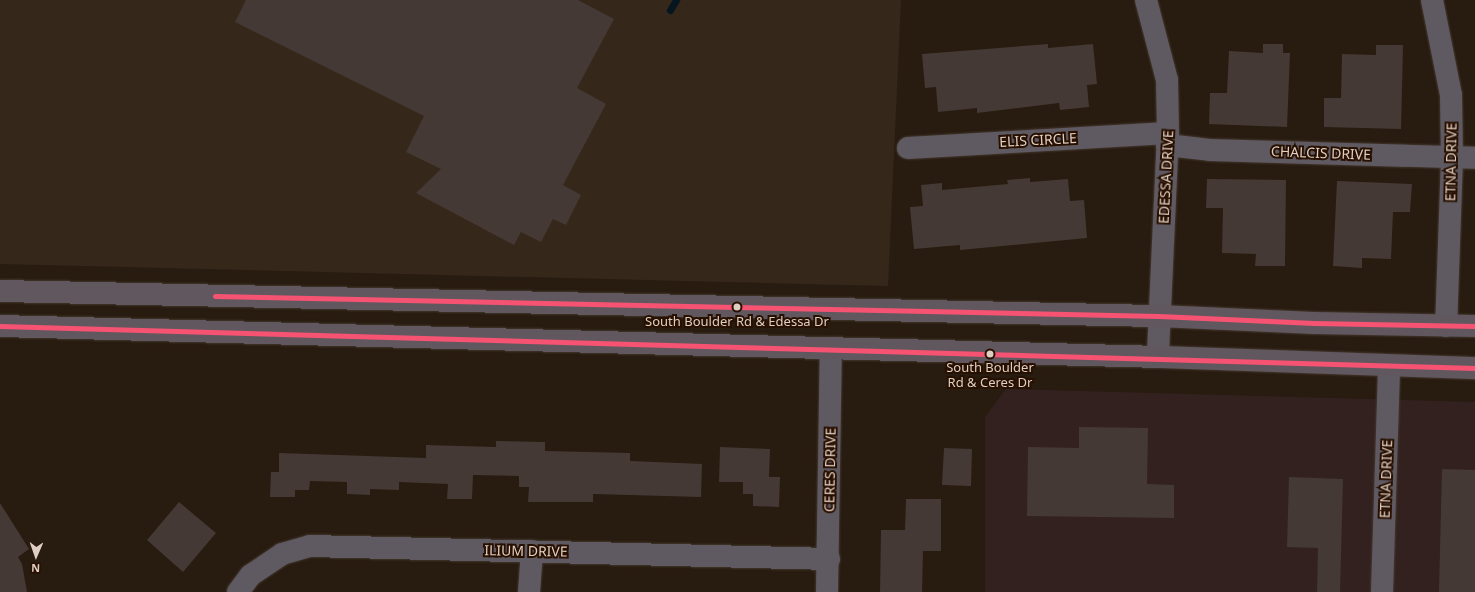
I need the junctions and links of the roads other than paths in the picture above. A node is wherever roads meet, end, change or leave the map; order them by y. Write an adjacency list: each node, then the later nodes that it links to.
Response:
1 (1146, 0): 3 (street, EDESSA DRIVE)
2 (1432, 0): 5 (street, ETNA DRIVE)
3 (1168, 139): 4 (street, ELIS CIRCLE); 5 (street, CHALCIS DRIVE); 8 (street, EDESSA DRIVE)
4 (908, 148)
5 (1452, 158): 6 (street, CHALCIS DRIVE); 10 (street, ETNA DRIVE)
6 (1475, 158)
7 (0, 291): 8 (main road)
8 (1159, 316): 10 (main road); 13 (street, EDESSA DRIVE)
9 (0, 326): 12 (main road)
10 (1446, 326): 11 (main road)
11 (1475, 326)
12 (832, 348): 13 (main road); 17 (street, CERES DRIVE)
13 (1158, 357): 14 (main road)
14 (1389, 366): 15 (main road); 21 (street, ETNA DRIVE)
15 (1475, 368)
16 (532, 551): 17 (street, ILIUM DRIVE); 18 (street, ILIUM DRIVE); 19 (street)
17 (829, 559): 20 (street, CERES DRIVE)
18 (238, 592)
19 (529, 592)
20 (827, 592)
21 (1382, 592)

